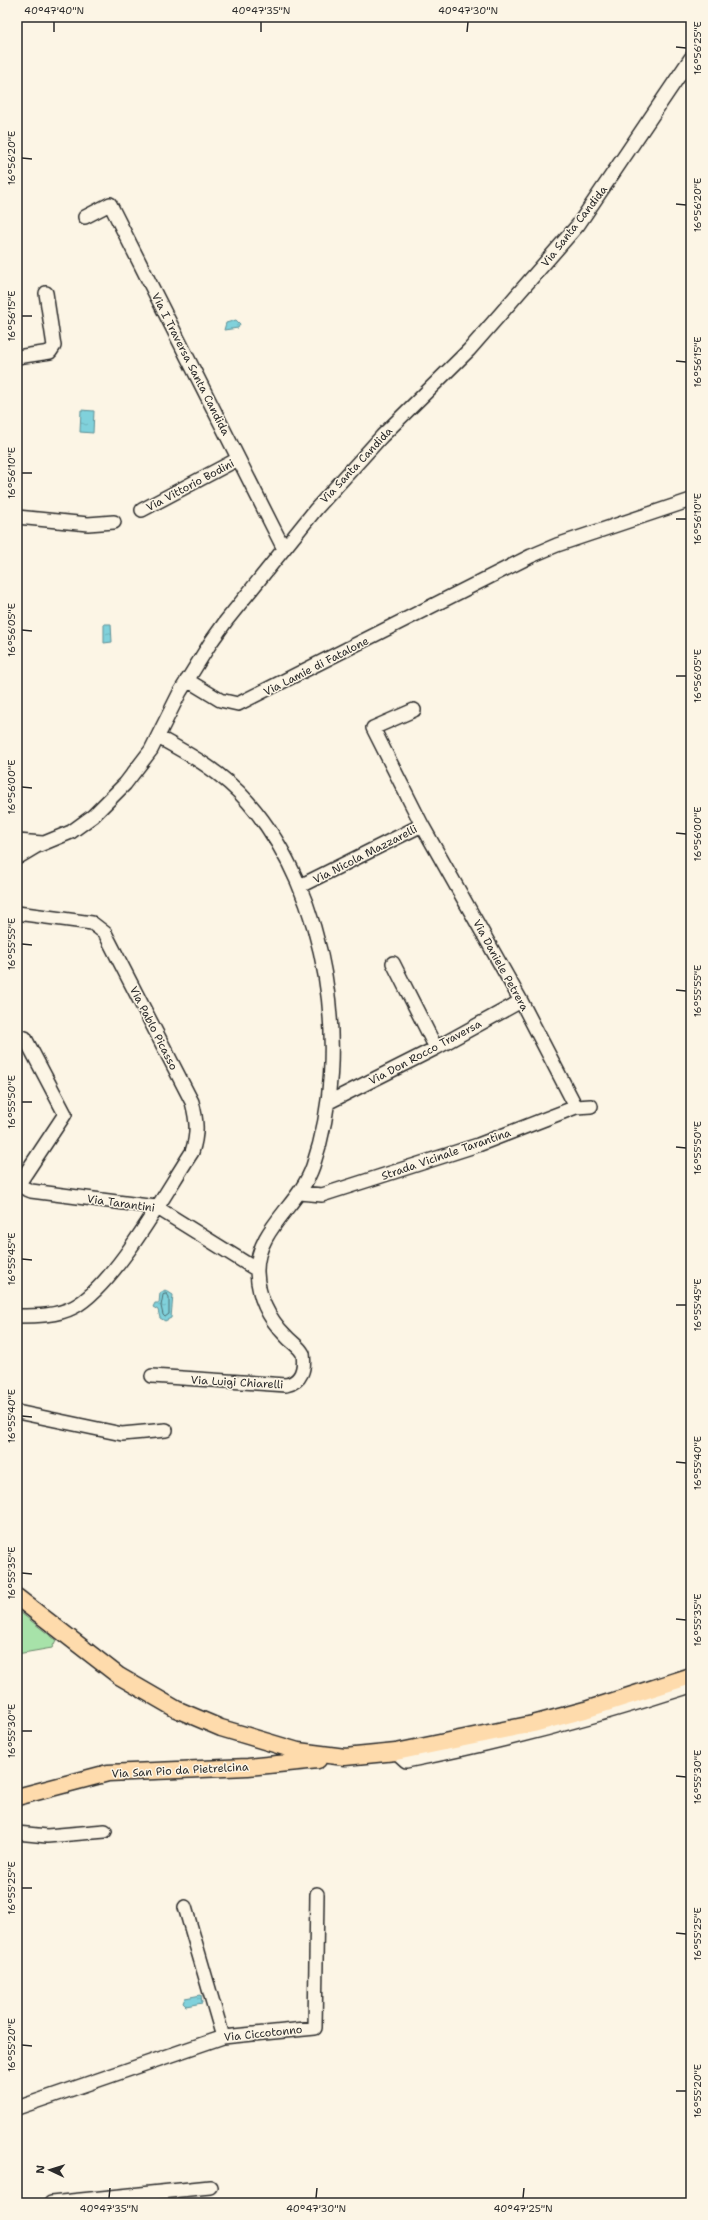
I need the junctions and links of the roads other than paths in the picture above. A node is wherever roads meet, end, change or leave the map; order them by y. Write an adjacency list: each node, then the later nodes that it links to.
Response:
1 (691, 58): 10 (street, Via Santa Candida)
2 (85, 217): 5 (street, Via I Traversa Santa Candida)
3 (46, 293): 4 (street)
4 (17, 357)
5 (238, 459): 7 (street, Via Vittorio Bodini); 10 (street, Via I Traversa Santa Candida)
6 (691, 500): 11 (street, Via Lamie di Fatalone)
7 (142, 510)
8 (17, 517): 9 (street)
9 (114, 522)
10 (284, 549): 11 (street, Via Santa Candida)
11 (187, 680): 13 (street, Via Santa Candida)
12 (414, 710): 14 (street, Via Nicola Mazzarelli)
13 (158, 737): 16 (street, Via Santa Candida); 18 (street, Via Luigi Chiarelli)
14 (422, 825): 18 (street, Via Nicola Mazzarelli); 21 (street, Via Daniele Petrera)
15 (17, 841): 16 (street)
16 (46, 843): 17 (street, Via Santa Candida)
17 (17, 858)
18 (300, 886): 24 (street, Via Luigi Chiarelli)
19 (17, 913): 29 (street, Via Pablo Picasso)
20 (393, 963): 23 (street)
21 (521, 1001): 23 (street, Via Don Rocco Traversa); 26 (street, Via Daniele Petrera)
22 (17, 1037): 27 (street)
23 (436, 1048): 24 (street, Via Don Rocco Traversa)
24 (329, 1102): 28 (street, Via Luigi Chiarelli)
25 (592, 1106): 26 (street, Strada Vicinale Tarantina)
26 (576, 1107): 28 (street, Strada Vicinale Tarantina)
27 (17, 1185): 29 (street, Via Tarantini)
28 (300, 1193): 30 (street, Via Luigi Chiarelli)
29 (156, 1206): 30 (street, Via Tarantini); 31 (street, Via Pablo Picasso)
30 (257, 1270): 32 (street, Via Luigi Chiarelli)
31 (17, 1316)
32 (152, 1376)
33 (17, 1412): 34 (street)
34 (166, 1430)
35 (17, 1597): 39 (main road)
36 (691, 1676): 38 (main road)
37 (691, 1686): 38 (street)
38 (396, 1752): 39 (main road)
39 (345, 1758): 40 (main road, Via San Pio da Pietrelcina)
40 (17, 1797)
41 (105, 1831): 42 (street)
42 (17, 1833)
43 (317, 1894): 45 (street, Via Ciccotonno)
44 (185, 1907): 45 (street)
45 (223, 2037): 46 (street, Via Ciccotonno)
46 (17, 2108)
47 (210, 2187): 48 (street)
48 (51, 2203)

